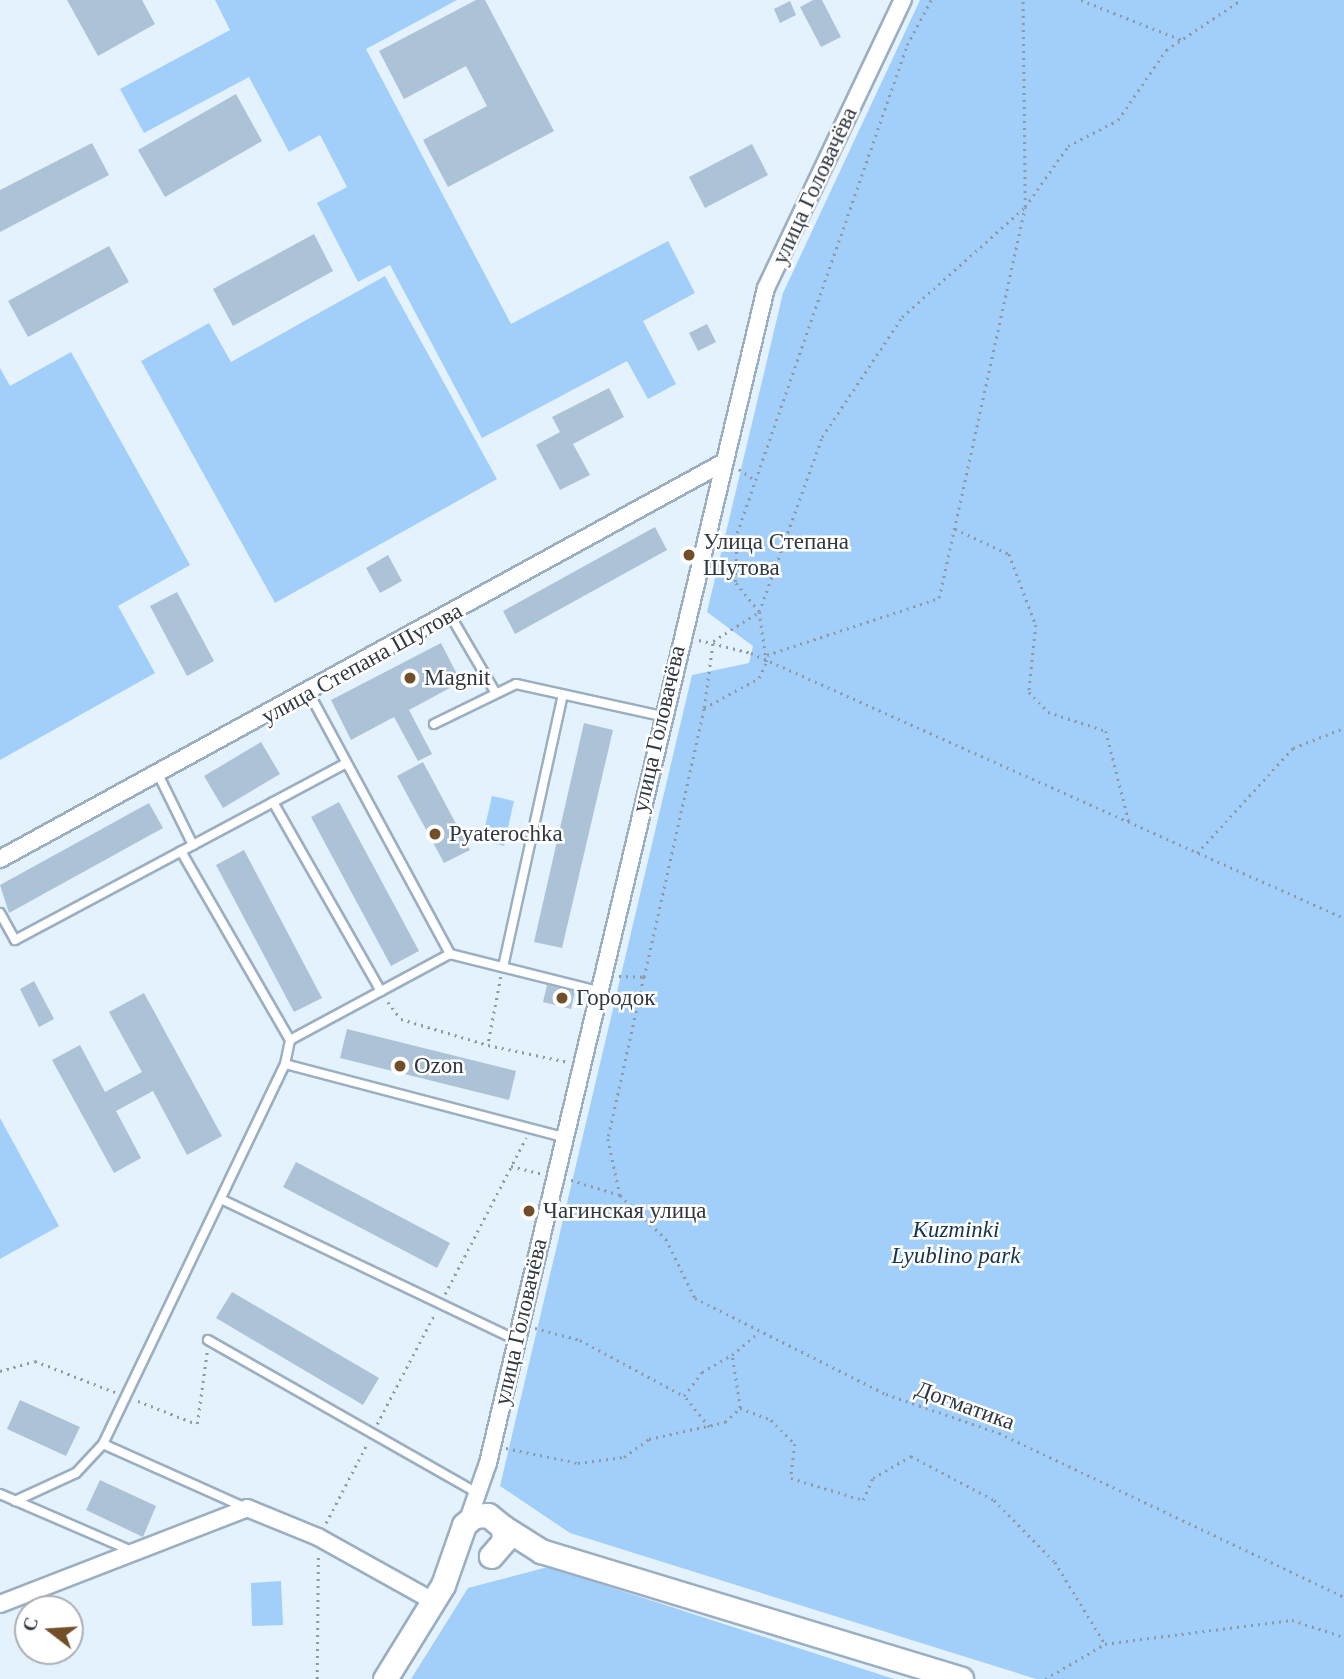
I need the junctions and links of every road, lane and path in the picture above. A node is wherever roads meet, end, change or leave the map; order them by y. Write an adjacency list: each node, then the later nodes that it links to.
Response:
1 (903, 0): 8 (street, улица Головачёва)
2 (931, 0): 10 (path)
3 (1023, 0): 7 (path)
4 (1081, 0): 6 (path)
5 (1241, 0): 6 (path)
6 (1182, 40): 7 (path)
7 (1025, 207): 9 (path); 10 (path)
8 (721, 464): 11 (street, улица Степана Шутова); 12 (street, улица Головачёва)
9 (954, 529): 14 (path); 26 (path)
10 (759, 612): 13 (path); 14 (path)
11 (450, 615): 16 (lane); 17 (street, улица Степана Шутова)
12 (681, 638): 13 (path); 20 (street, улица Головачёва)
13 (713, 641): 15 (path); 19 (path)
14 (767, 655): 15 (path)
15 (766, 662): 19 (path); 26 (path)
16 (494, 690): 18 (lane); 21 (lane)
17 (309, 694): 23 (lane); 24 (street, улица Степана Шутова)
18 (563, 695): 20 (lane); 34 (lane)
19 (705, 708): 36 (path)
20 (662, 716): 35 (street, улица Головачёва)
21 (434, 724)
22 (1344, 728): 29 (path)
23 (346, 763): 25 (lane); 33 (lane)
24 (159, 776): 27 (lane); 30 (street, улица Степана Шутова)
25 (273, 802): 27 (lane); 38 (lane)
26 (1129, 822): 29 (path)
27 (193, 845): 28 (lane)
28 (181, 851): 31 (lane); 39 (lane)
29 (1197, 853): 32 (path)
30 (0, 859)
31 (0, 913)
32 (1344, 918)
33 (450, 954): 34 (lane); 38 (lane)
34 (503, 967): 37 (lane); 40 (path)
35 (603, 972): 36 (path); 37 (street, улица Головачёва)
36 (644, 977): 47 (path)
37 (598, 991): 42 (street, улица Головачёва)
38 (381, 992): 39 (lane); 40 (path)
39 (290, 1040): 41 (lane)
40 (488, 1045): 42 (path)
41 (285, 1064): 43 (lane); 48 (lane)
42 (581, 1065): 44 (street, улица Головачёва)
43 (531, 1129): 44 (lane); 45 (path)
44 (564, 1137): 46 (street, улица Головачёва)
45 (511, 1166): 46 (path); 49 (path)
46 (549, 1176): 47 (path); 51 (street, улица Головачёва)
47 (620, 1195): 50 (path, Догматика)
48 (225, 1201): 49 (lane); 58 (lane)
49 (440, 1303): 51 (lane); 57 (path)
50 (759, 1332): 53 (path); 71 (path, Догматика)
51 (519, 1333): 54 (path); 59 (street, улица Головачёва)
52 (208, 1340): 57 (lane)
53 (732, 1355): 54 (path); 55 (path)
54 (684, 1396): 56 (path)
55 (740, 1408): 56 (path); 74 (path)
56 (710, 1427): 59 (path)
57 (371, 1436): 60 (lane); 66 (path)
58 (103, 1444): 62 (lane); 63 (lane)
59 (492, 1448): 60 (street, улица Головачёва)
60 (482, 1488): 64 (street); 65 (street, улица Головачёва)
61 (0, 1494): 62 (lane)
62 (15, 1501): 68 (lane)
63 (247, 1508): 66 (street); 68 (street)
64 (501, 1525): 65 (street); 67 (street); 69 (street)
65 (465, 1529): 69 (street); 70 (street)
66 (318, 1537): 70 (street); 75 (path)
67 (541, 1551): 69 (street); 77 (street)
68 (134, 1552): 72 (street)
69 (488, 1557): 70 (street)
70 (438, 1593): 76 (street)
71 (1344, 1597)
72 (0, 1604)
73 (1344, 1637): 74 (path)
74 (1105, 1644): 78 (path)
75 (317, 1679)
76 (385, 1679)
77 (961, 1679)
78 (1045, 1679)

